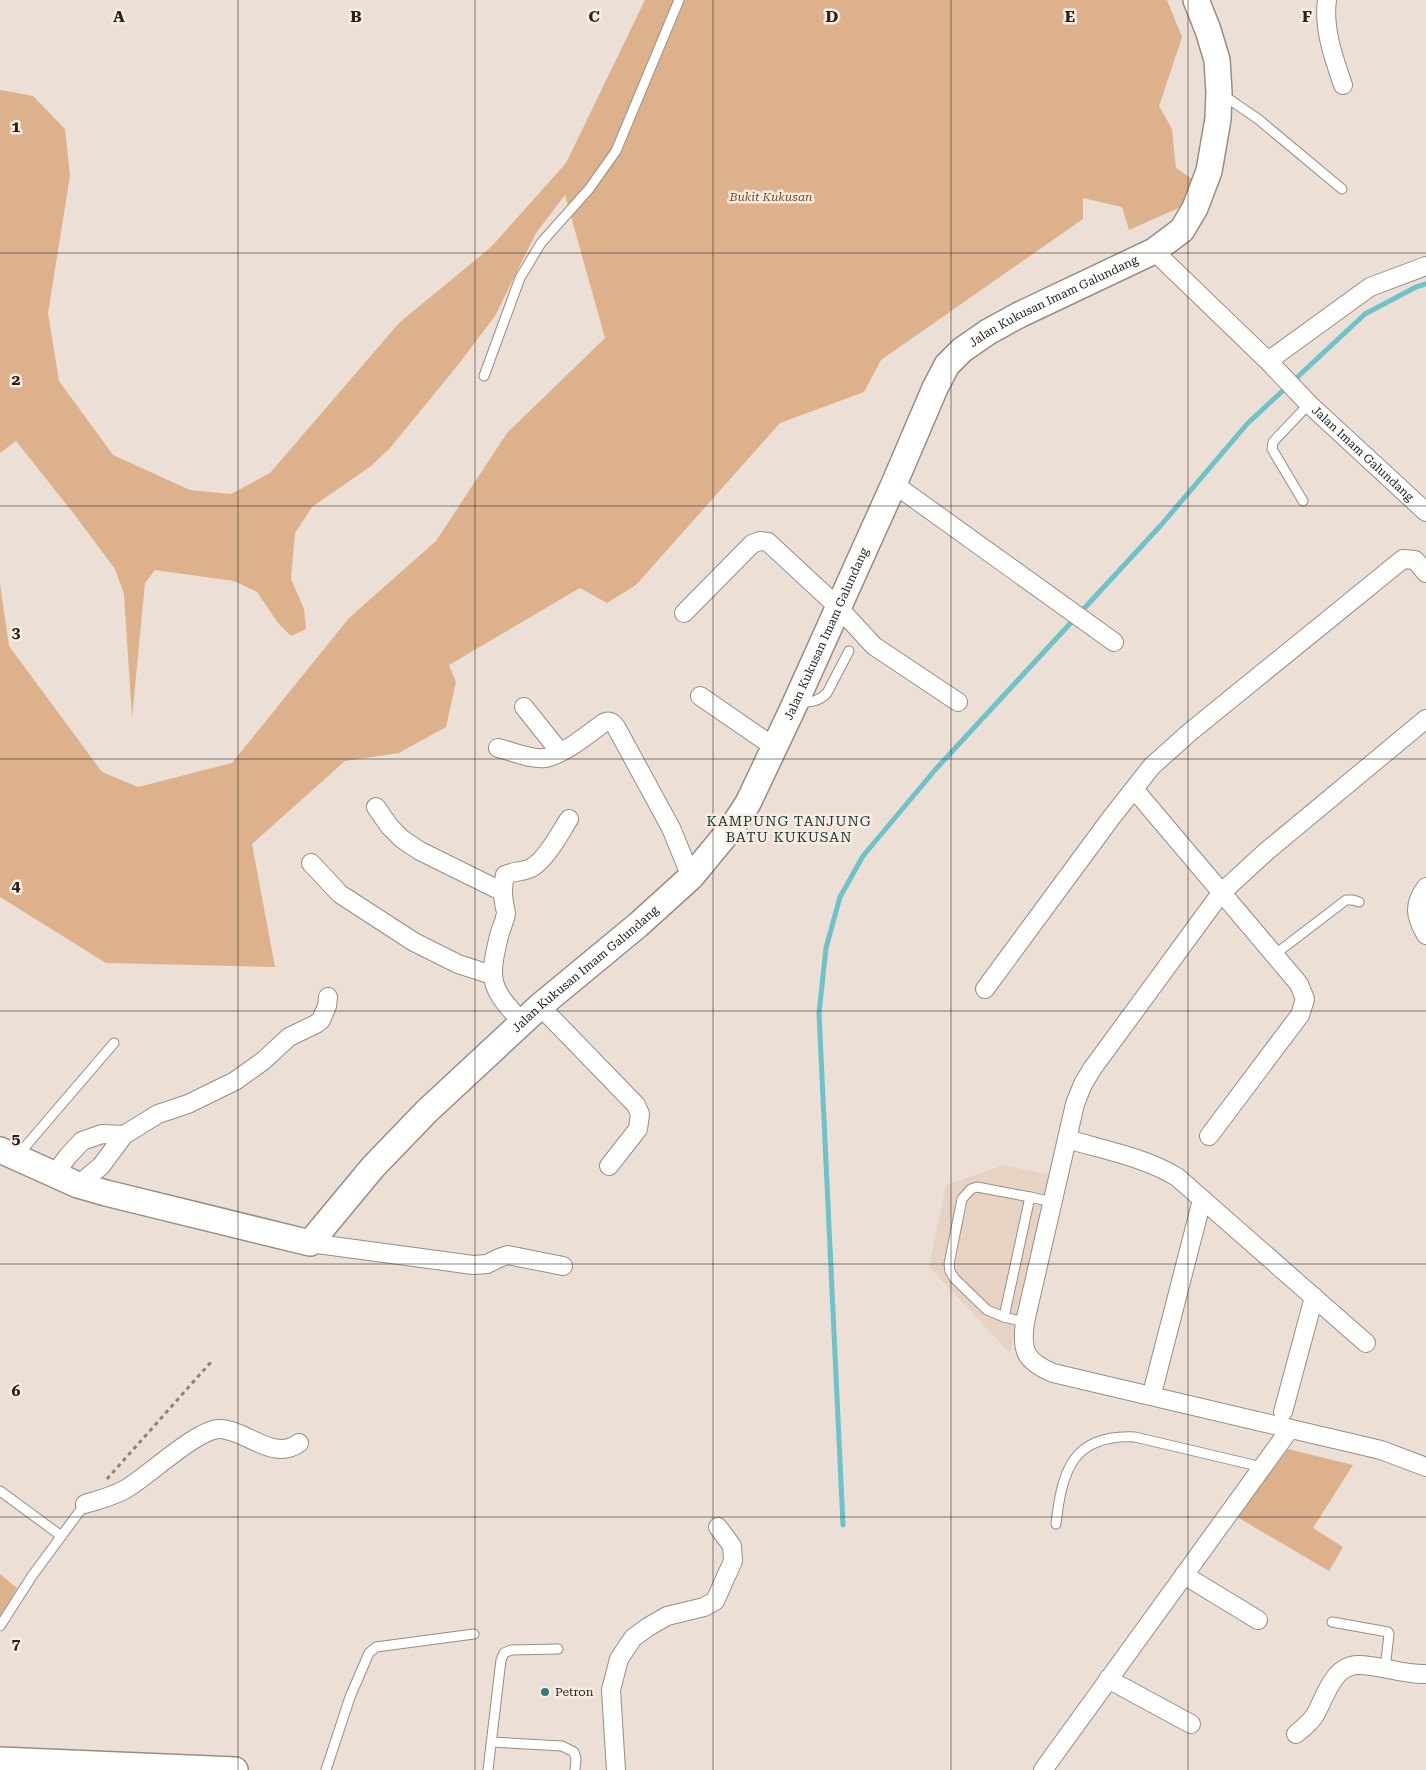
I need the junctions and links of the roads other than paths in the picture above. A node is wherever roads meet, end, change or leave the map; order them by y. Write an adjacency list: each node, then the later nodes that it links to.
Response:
1 (679, 0): 10 (lane)
2 (1196, 0): 5 (street, Jalan Kukusan Imam Galundang)
3 (1327, 0): 4 (street)
4 (1343, 85)
5 (1219, 92): 6 (lane); 7 (street, Jalan Kukusan Imam Galundang)
6 (1342, 189)
7 (1154, 251): 9 (street, Jalan Imam Galundang); 12 (street, Jalan Kukusan Imam Galundang)
8 (1426, 266): 9 (street)
9 (1271, 364): 11 (street, Jalan Imam Galundang)
10 (484, 376)
11 (1305, 400): 13 (lane); 14 (street, Jalan Imam Galundang)
12 (894, 484): 16 (street, Jalan Kukusan Imam Galundang); 18 (street)
13 (1302, 501)
14 (1426, 512)
15 (1426, 573): 28 (street)
16 (839, 608): 17 (street); 21 (street); 22 (street, Jalan Kukusan Imam Galundang)
17 (684, 613)
18 (1114, 642)
19 (849, 652): 22 (lane)
20 (700, 696): 25 (street)
21 (958, 702)
22 (796, 703): 25 (street, Jalan Kukusan Imam Galundang)
23 (524, 707): 27 (street)
24 (1426, 719): 35 (street)
25 (774, 747): 32 (street, Jalan Kukusan Imam Galundang)
26 (498, 748): 27 (street)
27 (560, 752): 32 (street)
28 (1134, 789): 35 (street); 40 (street)
29 (376, 807): 34 (street)
30 (569, 819): 34 (street)
31 (311, 863): 39 (street)
32 (691, 877): 42 (street, Jalan Kukusan Imam Galundang)
33 (1426, 887): 37 (street)
34 (502, 892): 39 (street)
35 (1221, 893): 38 (street); 46 (street)
36 (1359, 902): 38 (lane)
37 (1426, 935)
38 (1274, 955): 45 (street)
39 (492, 975): 42 (street)
40 (985, 989)
41 (328, 997): 44 (street)
42 (531, 1014): 48 (street); 54 (street, Jalan Kukusan Imam Galundang)
43 (114, 1043): 47 (lane)
44 (124, 1136): 49 (street); 50 (street)
45 (1209, 1136)
46 (1067, 1139): 52 (street); 53 (street)
47 (8, 1154): 49 (street)
48 (609, 1166)
49 (54, 1175): 50 (street)
50 (78, 1184): 54 (street)
51 (1030, 1197): 53 (lane); 57 (lane); 57 (lane)
52 (1202, 1200): 56 (street); 60 (street)
53 (1052, 1202): 58 (street)
54 (310, 1243): 55 (street)
55 (563, 1266)
56 (1314, 1298): 59 (street); 61 (street)
57 (1004, 1317): 58 (lane)
58 (1025, 1322): 62 (street)
59 (1366, 1343)
60 (1154, 1386)
61 (1283, 1412)
62 (1290, 1429): 64 (street); 65 (street)
63 (299, 1444): 67 (street)
64 (1426, 1467)
65 (1262, 1468): 68 (lane); 71 (street)
66 (0, 1491): 70 (lane)
67 (85, 1504): 70 (lane)
68 (1056, 1524)
69 (718, 1527): 89 (street)
70 (60, 1535): 74 (lane)
71 (1184, 1575): 72 (street); 79 (street)
72 (1258, 1620)
73 (1332, 1622): 77 (lane)
74 (0, 1626)
75 (474, 1634): 86 (lane)
76 (558, 1649): 82 (lane)
77 (1385, 1669): 78 (street); 81 (street)
78 (1426, 1674)
79 (1108, 1679): 80 (street); 90 (street)
80 (1191, 1724)
81 (1296, 1734)
82 (492, 1742): 87 (lane); 88 (lane)
83 (0, 1760): 84 (street)
84 (46, 1766): 85 (street)
85 (235, 1770)
86 (326, 1770)
87 (488, 1770)
88 (576, 1770)
89 (616, 1770)
90 (1043, 1770)

